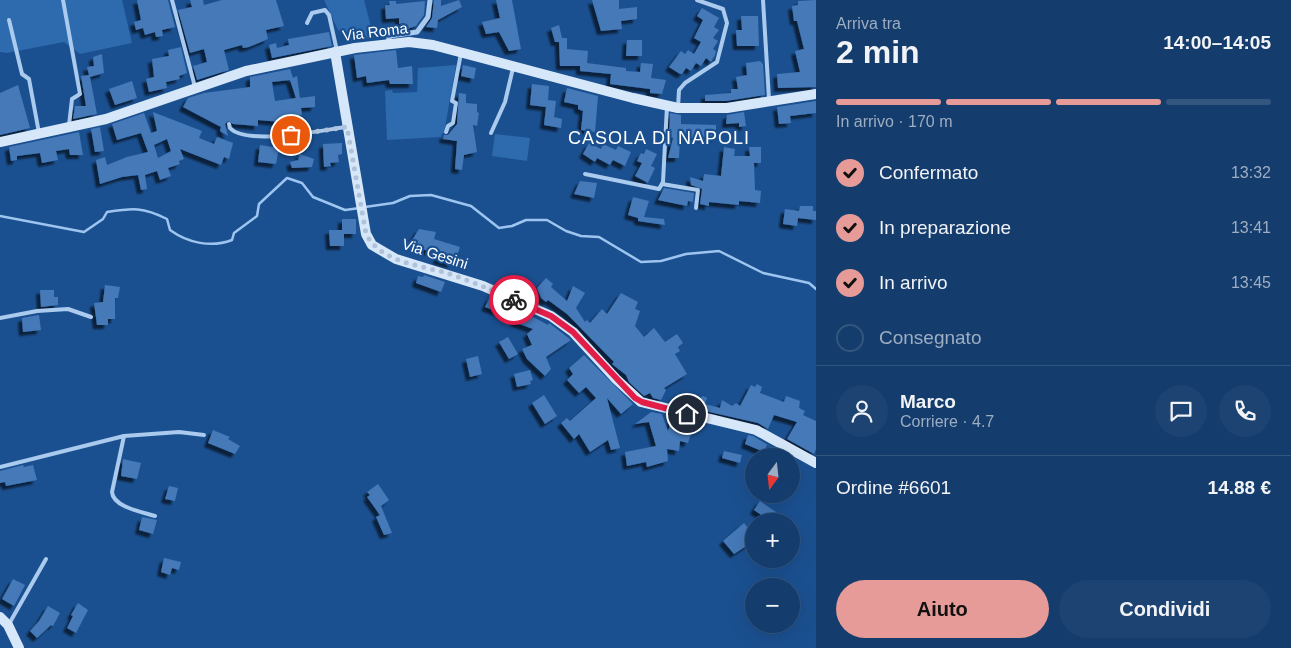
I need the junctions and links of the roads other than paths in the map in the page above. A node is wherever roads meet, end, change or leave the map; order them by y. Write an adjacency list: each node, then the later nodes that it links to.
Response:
1 (63, 0): 18 (lane)
2 (172, 0): 12 (lane)
3 (430, 0): 8 (street)
4 (697, 0): 16 (lane)
5 (763, 0): 14 (lane)
6 (9, 20): 21 (lane)
7 (307, 24): 9 (lane)
8 (387, 44): 9 (street, Via Roma); 10 (street, Via Roma)
9 (336, 52): 12 (street, Via Roma); 19 (street, Via Gesini)
10 (461, 53): 11 (street, Via Roma); 20 (lane)
11 (514, 66): 15 (street, Via Roma); 22 (lane)
12 (195, 88): 18 (street, Via Roma)
13 (816, 94): 14 (street, Via Roma)
14 (770, 101): 16 (street, Via Roma)
15 (667, 106): 16 (street, Via Roma); 25 (lane)
16 (678, 108)
17 (229, 124): 19 (lane)
18 (69, 127): 21 (street, Via Roma)
19 (347, 127): 31 (street, Via Gesini)
20 (446, 132)
21 (39, 133): 23 (street, Via Roma)
22 (491, 133)
23 (0, 142)
24 (585, 174): 25 (lane)
25 (662, 184): 26 (lane)
26 (696, 208)
27 (90, 317): 28 (lane)
28 (0, 318)
29 (204, 435): 30 (lane)
30 (124, 436): 32 (lane); 33 (lane)
31 (816, 463)
32 (0, 467)
33 (155, 516)
34 (46, 559): 36 (lane)
35 (0, 618): 36 (street)
36 (8, 625): 37 (street)
37 (19, 648)

